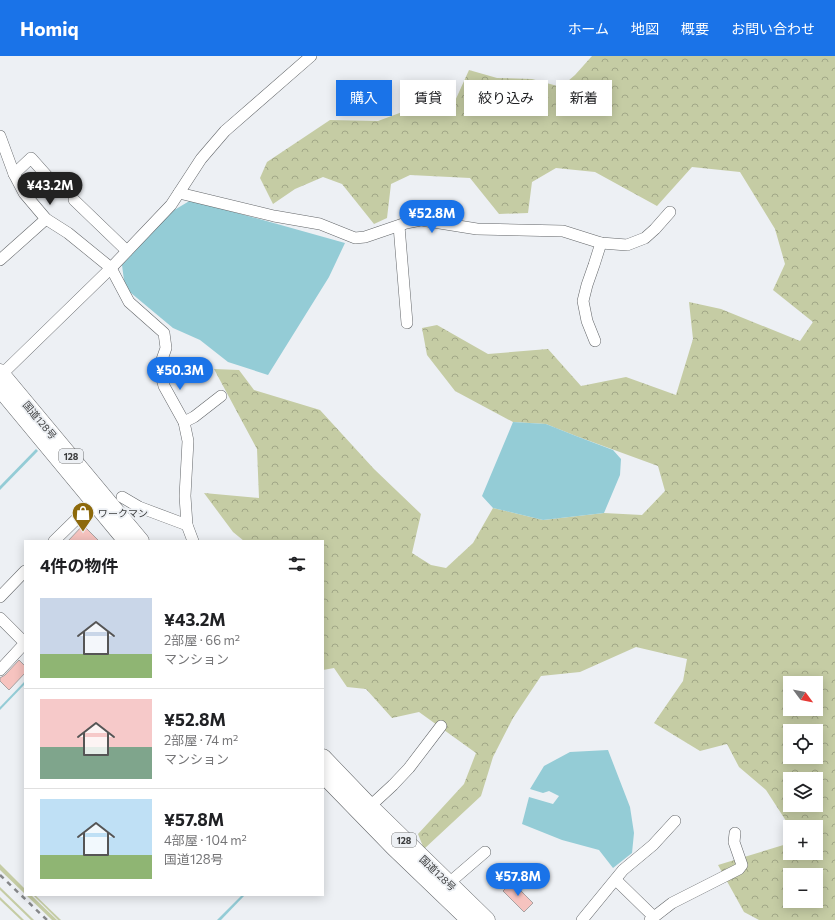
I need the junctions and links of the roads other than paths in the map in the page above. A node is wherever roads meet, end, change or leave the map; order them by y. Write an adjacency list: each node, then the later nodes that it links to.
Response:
1 (311, 56): 5 (street)
2 (0, 136): 3 (street)
3 (14, 174): 4 (street); 8 (street)
4 (47, 176)
5 (179, 193): 9 (street); 11 (street)
6 (74, 200): 11 (street)
7 (670, 212): 10 (street)
8 (46, 220): 12 (street); 13 (street)
9 (399, 226): 10 (street); 14 (street)
10 (601, 243): 15 (street)
11 (127, 251): 13 (street)
12 (0, 260)
13 (111, 268): 16 (street); 18 (street)
14 (407, 323)
15 (595, 340)
16 (0, 378): 19 (highway, 国道128号 / 128)
17 (221, 396): 18 (street)
18 (184, 422): 21 (street)
19 (98, 498): 22 (street); 23 (highway, 国道128号 / 128); 24 (highway, 国道128号 / 128)
20 (122, 498): 21 (street)
21 (187, 526): 25 (street)
22 (55, 540)
23 (125, 540)
24 (140, 540)
25 (193, 540)
26 (24, 572): 27 (street)
27 (0, 597)
28 (0, 618): 29 (street)
29 (24, 642)
30 (24, 644): 31 (street)
31 (0, 670)
32 (441, 726): 35 (street)
33 (324, 758): 35 (highway, 国道128号 / 128)
34 (324, 776): 35 (highway, 国道128号 / 128)
35 (366, 810): 40 (highway, 国道128号 / 128); 42 (highway, 国道128号 / 128)
36 (675, 822): 39 (street)
37 (735, 833): 41 (street)
38 (485, 852): 40 (street)
39 (616, 880): 41 (street); 44 (street)
40 (449, 883): 43 (highway, 国道128号 / 128)
41 (652, 918)
42 (469, 920)
43 (486, 920)
44 (582, 920)

